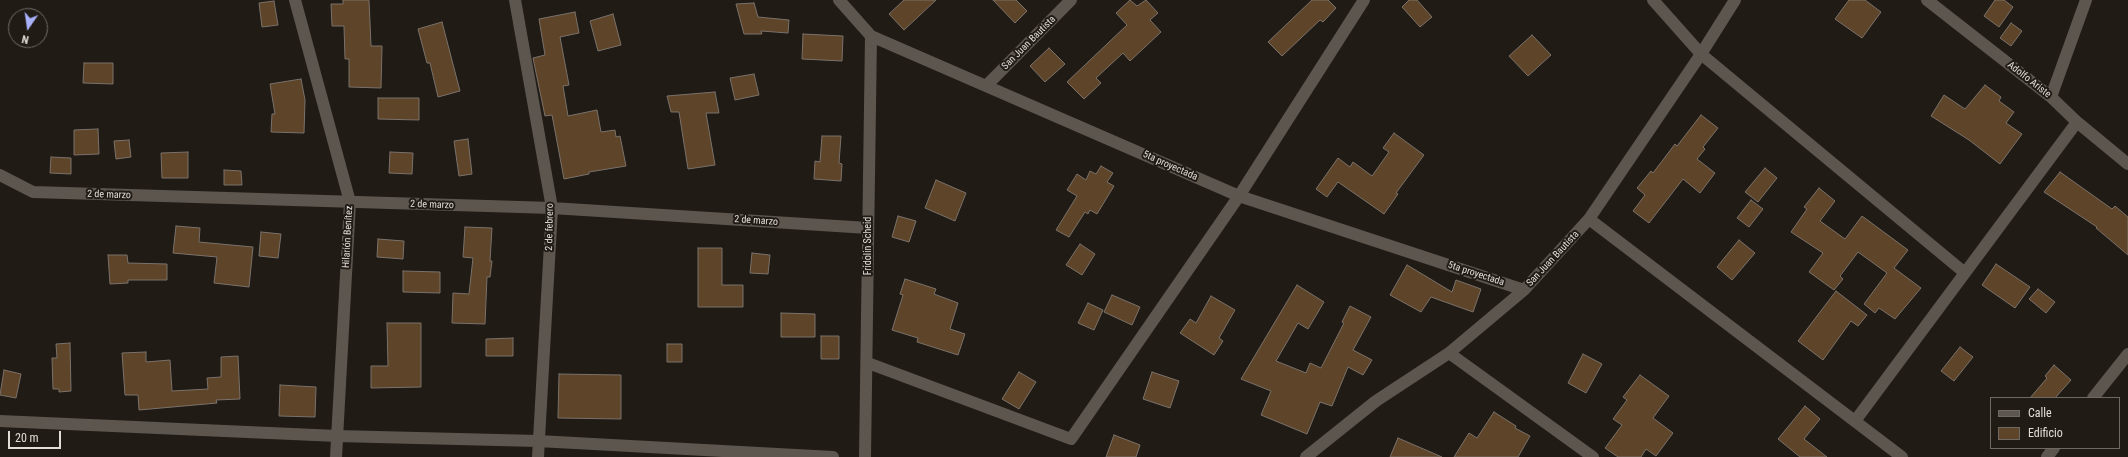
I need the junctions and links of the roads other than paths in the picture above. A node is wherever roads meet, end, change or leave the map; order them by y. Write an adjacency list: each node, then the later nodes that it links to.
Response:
1 (295, 0): 18 (street, Hilarión Benítez)
2 (515, 0): 19 (street, 2 de febrero)
3 (839, 0): 10 (street, 5ta proyectada)
4 (1072, 0): 12 (street, San Juan Bautista)
5 (1364, 0): 17 (street)
6 (1653, 0): 11 (street)
7 (1735, 0): 11 (street, San Juan Bautista)
8 (1927, 0): 13 (street, Adolfo Ariste)
9 (2086, 0): 13 (street)
10 (871, 36): 12 (street, 5ta proyectada); 21 (street, Fridolin Scheid)
11 (1701, 54): 20 (street, San Juan Bautista); 22 (street)
12 (986, 86): 17 (street, 5ta proyectada)
13 (2051, 97): 14 (street, Adolfo Ariste)
14 (2077, 122): 15 (street, Adolfo Ariste); 22 (street)
15 (2128, 164)
16 (0, 175): 18 (street, 2 de marzo)
17 (1239, 196): 23 (street, 5ta proyectada); 26 (street)
18 (350, 202): 19 (street, 2 de marzo); 30 (street, Hilarión Benítez)
19 (552, 208): 21 (street, 2 de marzo); 31 (street, 2 de febrero)
20 (1589, 219): 23 (street, San Juan Bautista); 29 (street)
21 (868, 228): 26 (street, Fridolin Scheid)
22 (1965, 273): 29 (street)
23 (1524, 290): 24 (street, San Juan Bautista)
24 (1449, 353): 37 (street, San Juan Bautista); 38 (street)
25 (2128, 354): 27 (street)
26 (868, 363): 36 (street, Fridolin Scheid)
27 (2095, 397)
28 (0, 421): 30 (street)
29 (1855, 421): 39 (street)
30 (337, 436): 31 (street); 33 (street, Hilarión Benítez)
31 (538, 441): 34 (street, 2 de febrero); 35 (street)
32 (2053, 449): 40 (street)
33 (336, 457)
34 (538, 457)
35 (833, 457)
36 (865, 457)
37 (1306, 457)
38 (1593, 457)
39 (1902, 457)
40 (2047, 457)

